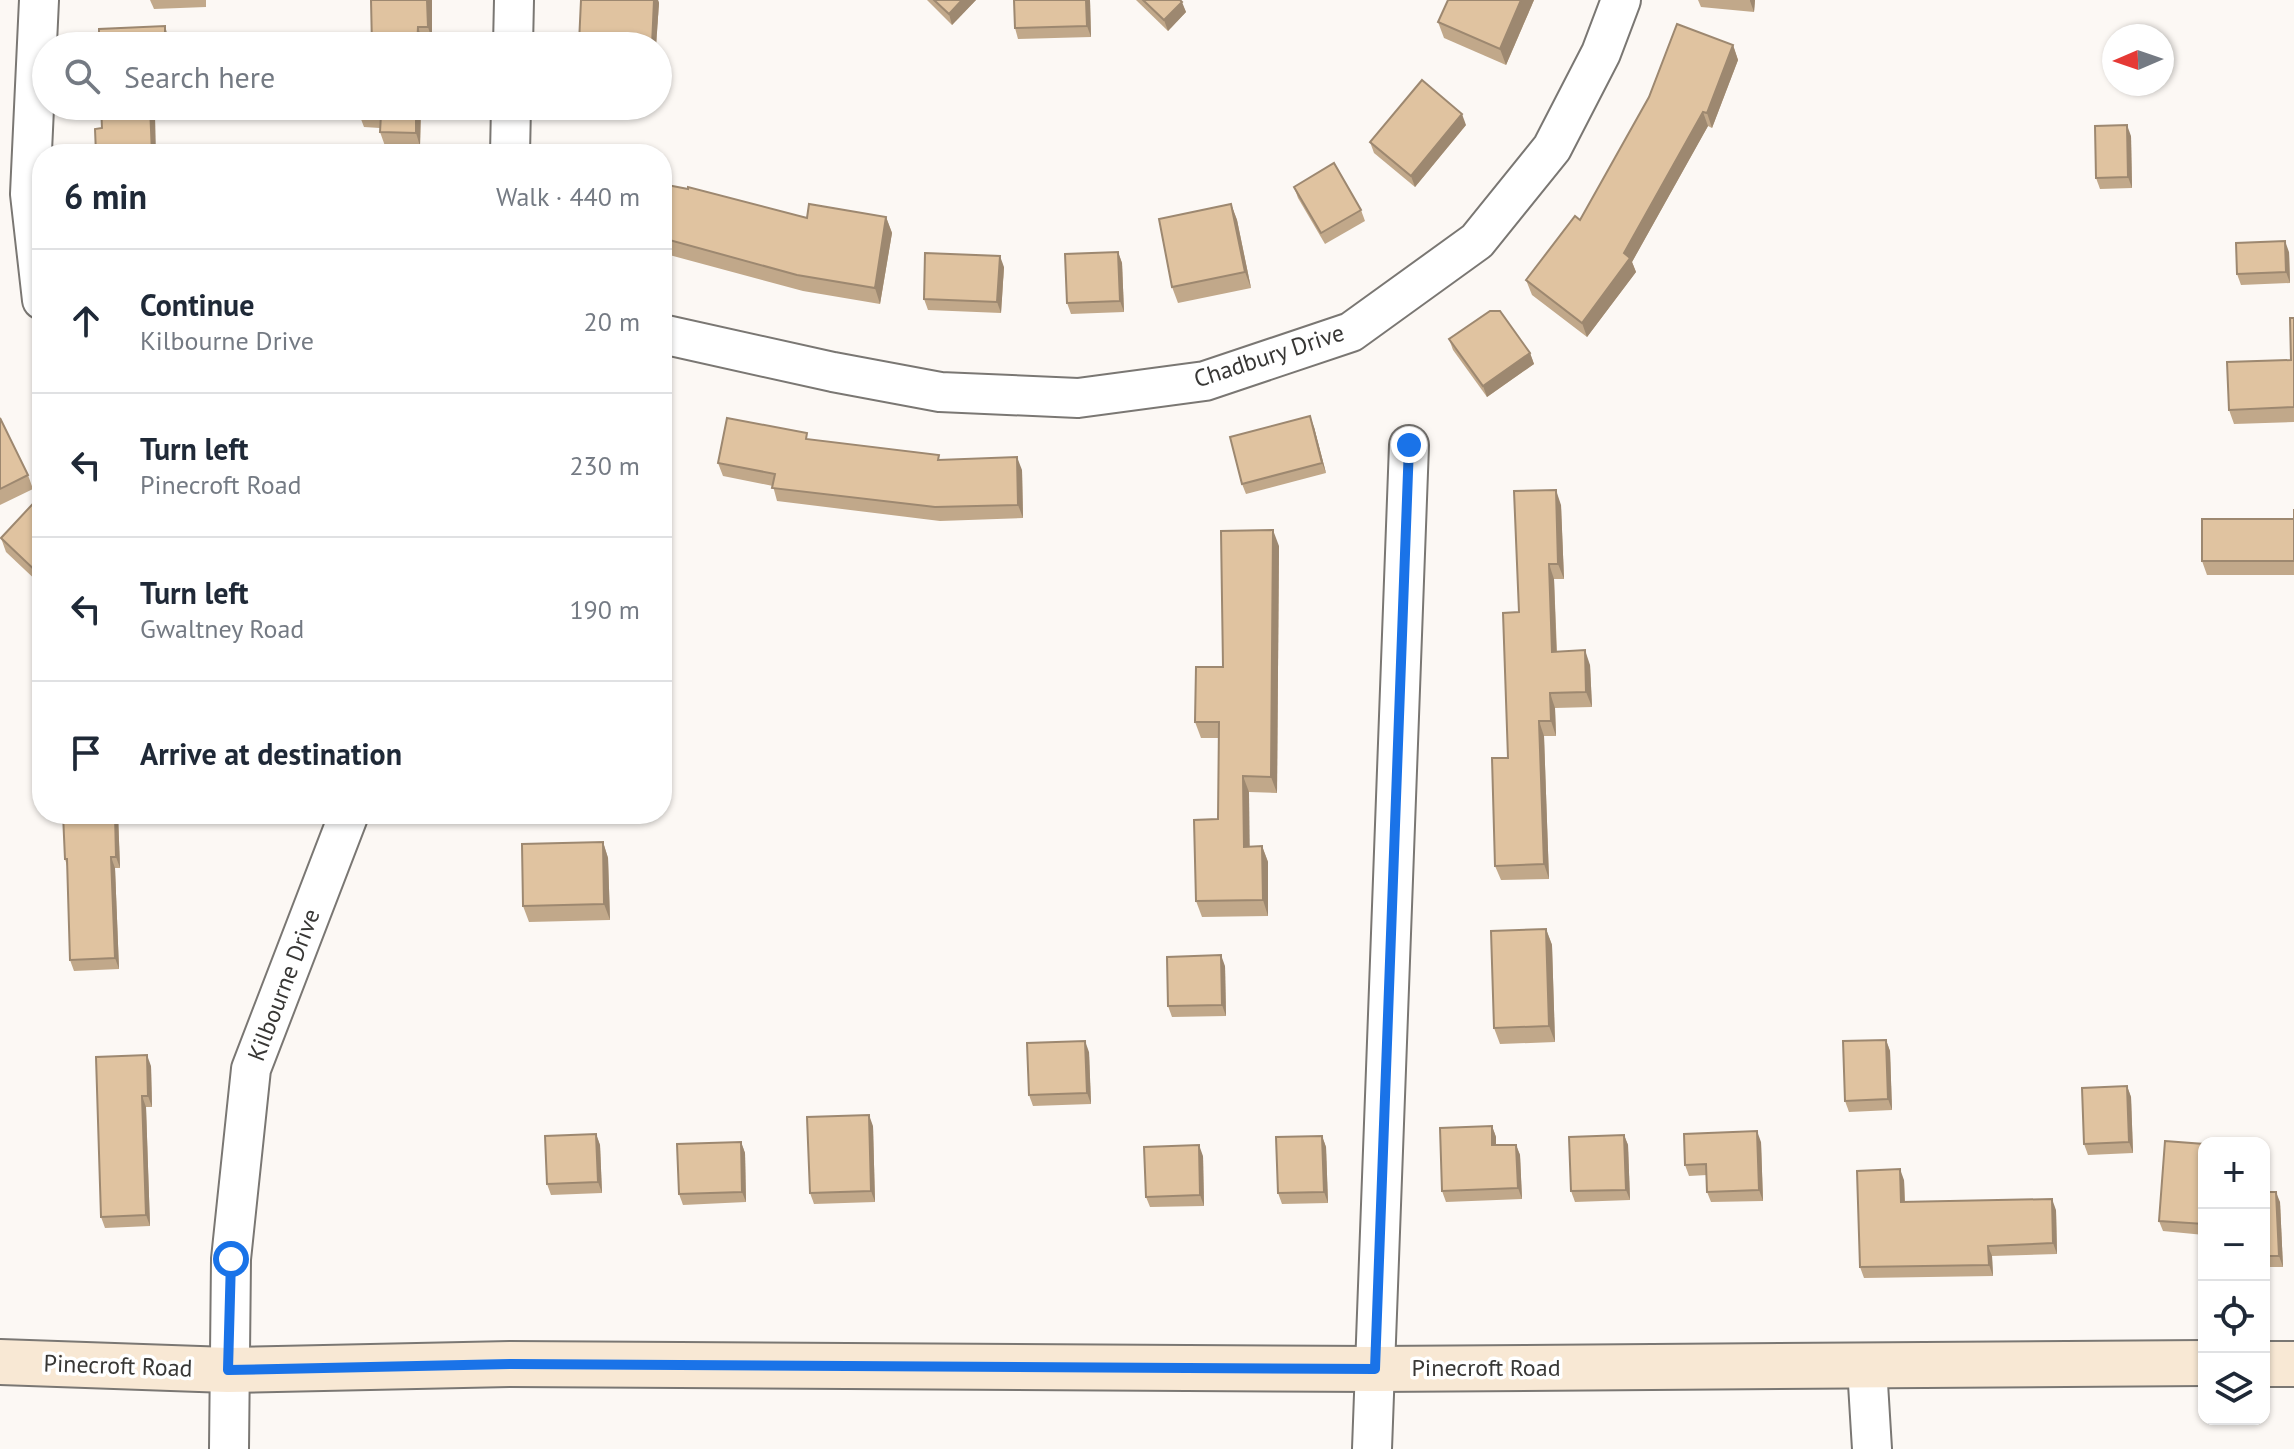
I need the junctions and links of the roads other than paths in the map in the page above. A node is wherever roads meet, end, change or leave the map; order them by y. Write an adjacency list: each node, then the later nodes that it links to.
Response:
1 (39, 0): 4 (street)
2 (514, 0): 5 (street)
3 (1621, 0): 12 (street, Chadbury Drive)
4 (38, 32)
5 (513, 32)
6 (33, 120): 8 (street)
7 (511, 120): 9 (street)
8 (32, 144)
9 (510, 144)
10 (32, 151): 11 (street)
11 (32, 212)
12 (672, 336)
13 (1409, 445): 20 (street)
14 (345, 824): 21 (street, Kilbourne Drive)
15 (0, 1362): 21 (street, Pinecroft Road)
16 (2198, 1363): 19 (street, Pinecroft Road)
17 (2270, 1364): 18 (street)
18 (2294, 1364)
19 (1867, 1367): 20 (street, Pinecroft Road); 24 (street)
20 (1375, 1369): 21 (street, Pinecroft Road); 23 (street)
21 (228, 1370): 22 (street, Kilbourne Drive)
22 (229, 1449)
23 (1372, 1449)
24 (1872, 1449)

